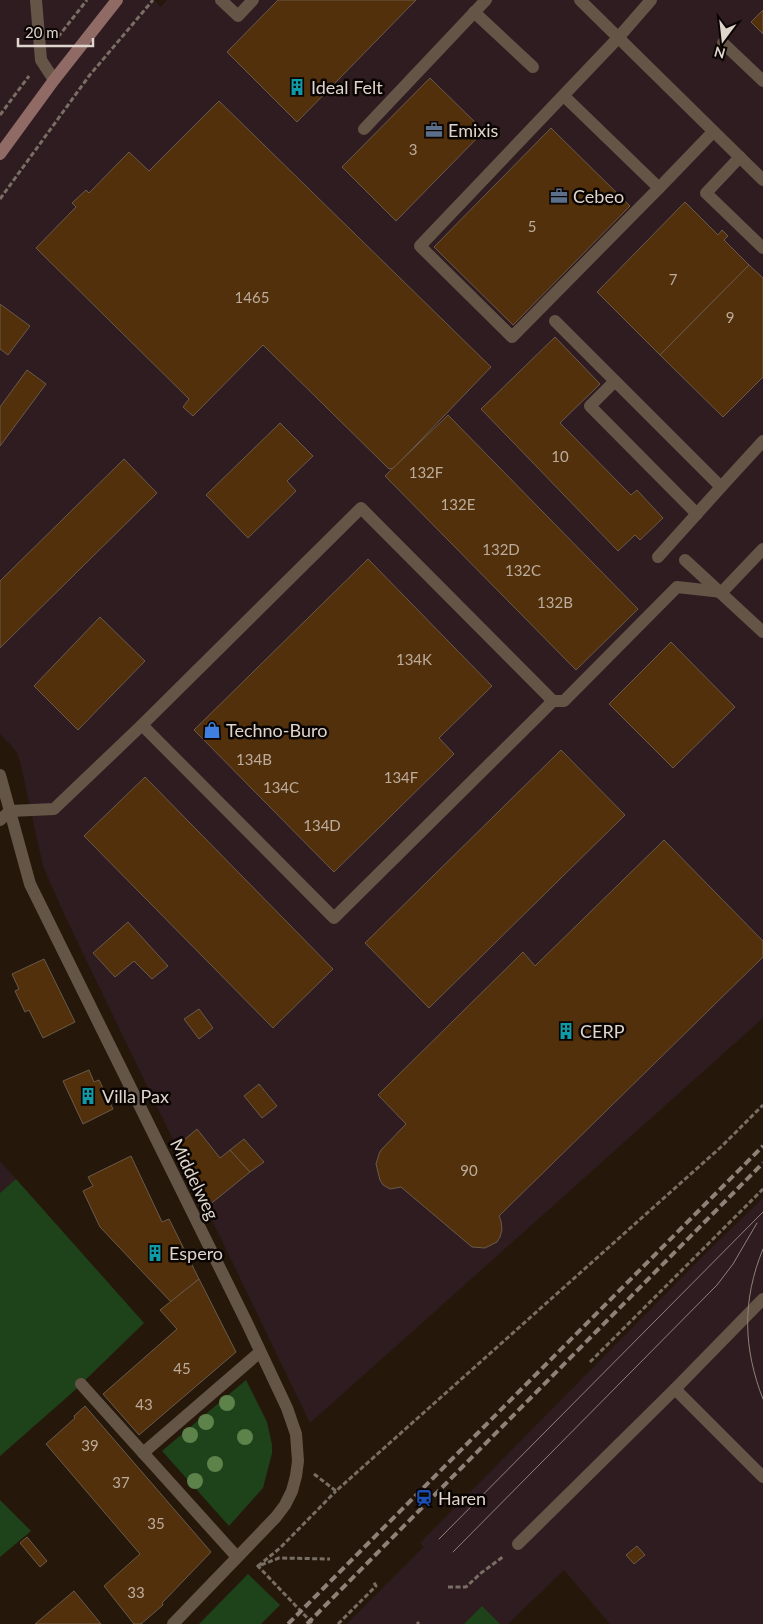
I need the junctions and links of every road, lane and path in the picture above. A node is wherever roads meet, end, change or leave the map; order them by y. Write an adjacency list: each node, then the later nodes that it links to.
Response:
1 (36, 0): 13 (street)
2 (117, 0): 13 (main road)
3 (153, 0): 22 (path)
4 (221, 0): 5 (street)
5 (253, 0)
6 (486, 0): 9 (street)
7 (580, 0): 10 (street)
8 (651, 0): 10 (street)
9 (474, 12): 12 (street); 16 (street)
10 (618, 38): 15 (street); 17 (street)
11 (723, 43): 14 (street)
12 (533, 68)
13 (54, 80): 18 (main road)
14 (763, 81)
15 (564, 96): 21 (street); 21 (street)
16 (364, 129)
17 (713, 132): 19 (street); 21 (street)
18 (0, 154)
19 (740, 157): 20 (street); 23 (street)
20 (763, 180)
21 (658, 188)
22 (0, 199)
23 (763, 248)
24 (554, 321): 25 (street)
25 (615, 381): 27 (street); 28 (street)
26 (763, 441): 27 (street)
27 (721, 487): 28 (street)
28 (697, 514): 30 (street)
29 (763, 550): 32 (street)
30 (658, 557)
31 (685, 560): 32 (street)
32 (722, 592): 33 (street); 34 (street)
33 (763, 632)
34 (553, 701): 35 (street); 35 (street)
35 (142, 725): 37 (street)
36 (0, 775): 37 (street, Middelweg)
37 (5, 815): 41 (street, Middelweg)
38 (763, 1105): 48 (path)
39 (763, 1190): 42 (path)
40 (763, 1299): 44 (street)
41 (260, 1352): 45 (street); 46 (street, Middelweg)
42 (590, 1362)
43 (81, 1384): 45 (street)
44 (675, 1389): 47 (street); 49 (street)
45 (143, 1453): 50 (street)
46 (298, 1461): 48 (path); 50 (street, Middelweg)
47 (763, 1477)
48 (336, 1491): 52 (path)
49 (518, 1544): 54 (path)
50 (237, 1557): 55 (street, Middelweg)
51 (330, 1559): 52 (path)
52 (258, 1566): 56 (path)
53 (373, 1580): 57 (path)
54 (448, 1587)
55 (173, 1624)
56 (313, 1624)
57 (338, 1624)

